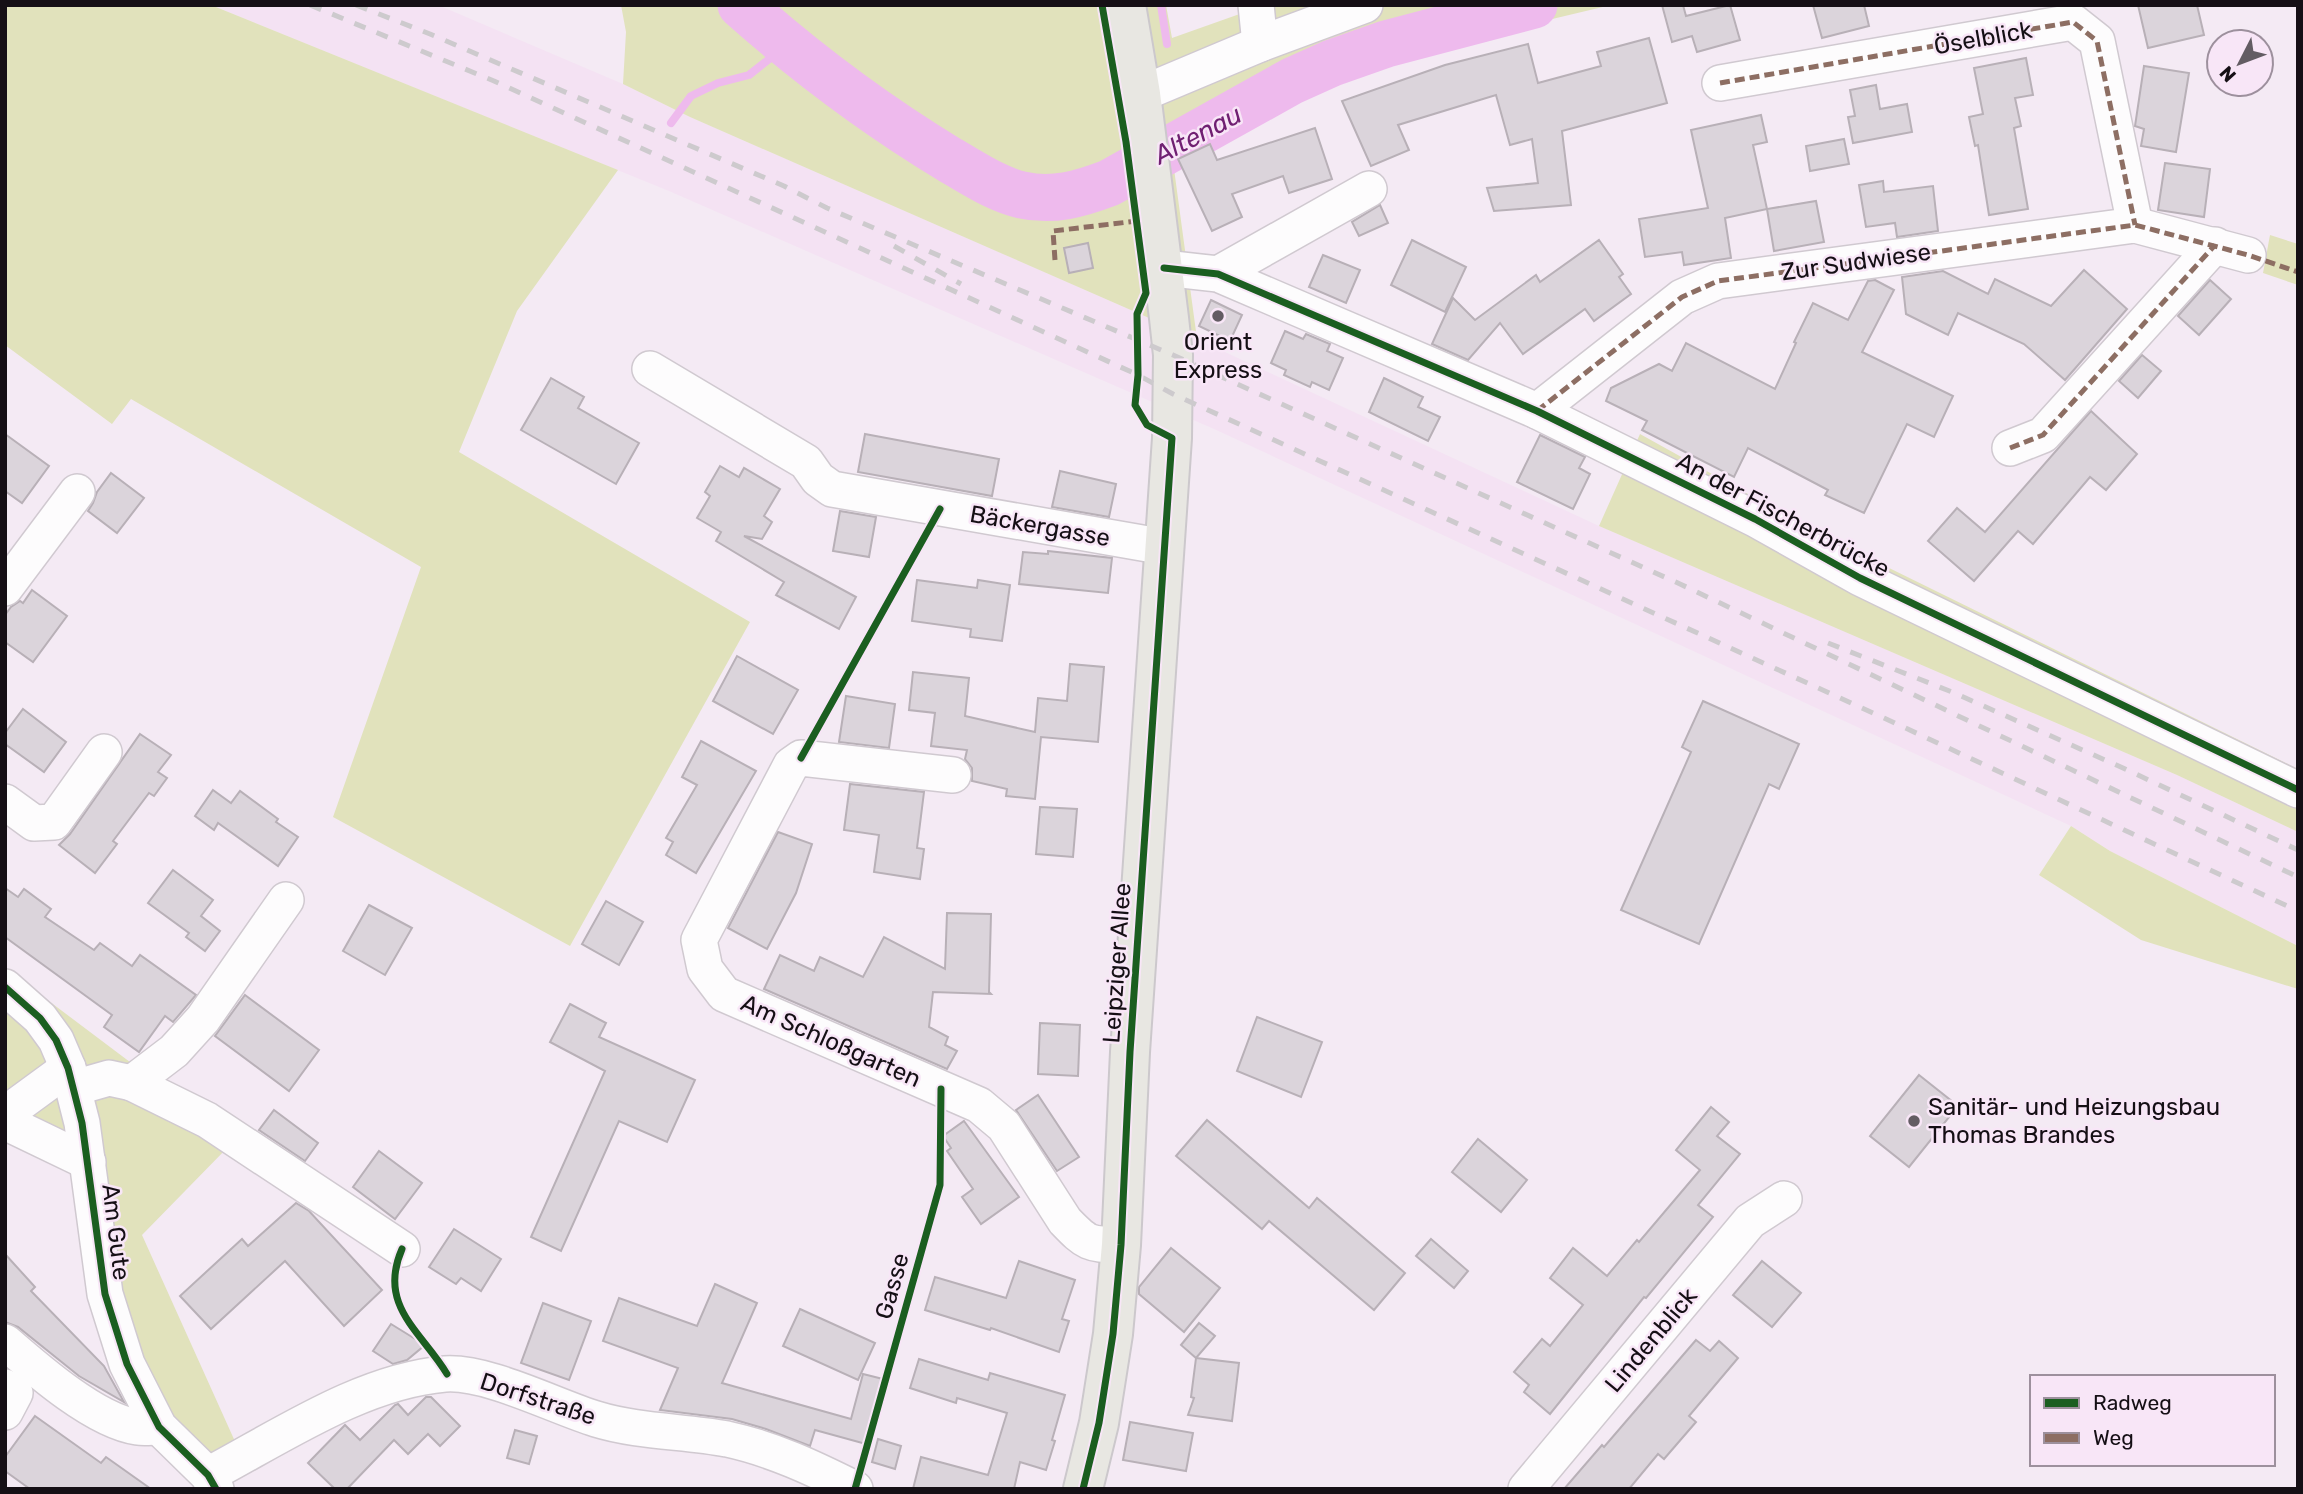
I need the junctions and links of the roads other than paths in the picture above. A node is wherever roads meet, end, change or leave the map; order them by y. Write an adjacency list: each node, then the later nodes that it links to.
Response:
1 (1126, 5): 6 (main road, Leipziger Allee)
2 (1256, 5): 4 (street)
3 (1365, 5): 4 (street)
4 (1260, 44): 6 (street)
5 (1720, 83): 8 (street, Öselblick)
6 (1141, 94): 11 (main road, Leipziger Allee)
7 (1369, 190): 12 (street)
8 (2135, 225): 9 (street, Zur Sudwiese); 14 (street, Zur Sudwiese)
9 (2215, 245): 10 (street, Zur Sudwiese); 15 (street)
10 (2248, 255)
11 (1164, 268): 12 (street, An der Fischerbrücke); 17 (main road, Leipziger Allee)
12 (1218, 274): 14 (street, An der Fischerbrücke)
13 (650, 369): 17 (street, Bäckergasse)
14 (1536, 411): 21 (street, An der Fischerbrücke)
15 (2010, 448)
16 (77, 492): 18 (street)
17 (1165, 547): 31 (main road, Leipziger Allee)
18 (5, 588)
19 (104, 752): 22 (street)
20 (953, 775): 31 (street, Am Schloßgarten)
21 (2298, 790)
22 (5, 802)
23 (286, 900): 26 (street)
24 (5, 987): 25 (street, Am Gute)
25 (71, 1078): 26 (street); 27 (street); 29 (street, Am Gute)
26 (132, 1083): 32 (street)
27 (5, 1114)
28 (5, 1122): 29 (street)
29 (88, 1162): 36 (street, Am Gute)
30 (1784, 1199): 40 (street, Lindenblick)
31 (1121, 1245): 39 (main road, Leipziger Allee)
32 (402, 1249)
33 (5, 1342): 34 (street)
34 (31, 1389): 35 (street); 36 (street)
35 (5, 1412)
36 (159, 1427): 37 (street, Am Gute)
37 (212, 1482): 38 (street, Dorfstraße)
38 (855, 1489)
39 (1083, 1489)
40 (1526, 1489)

